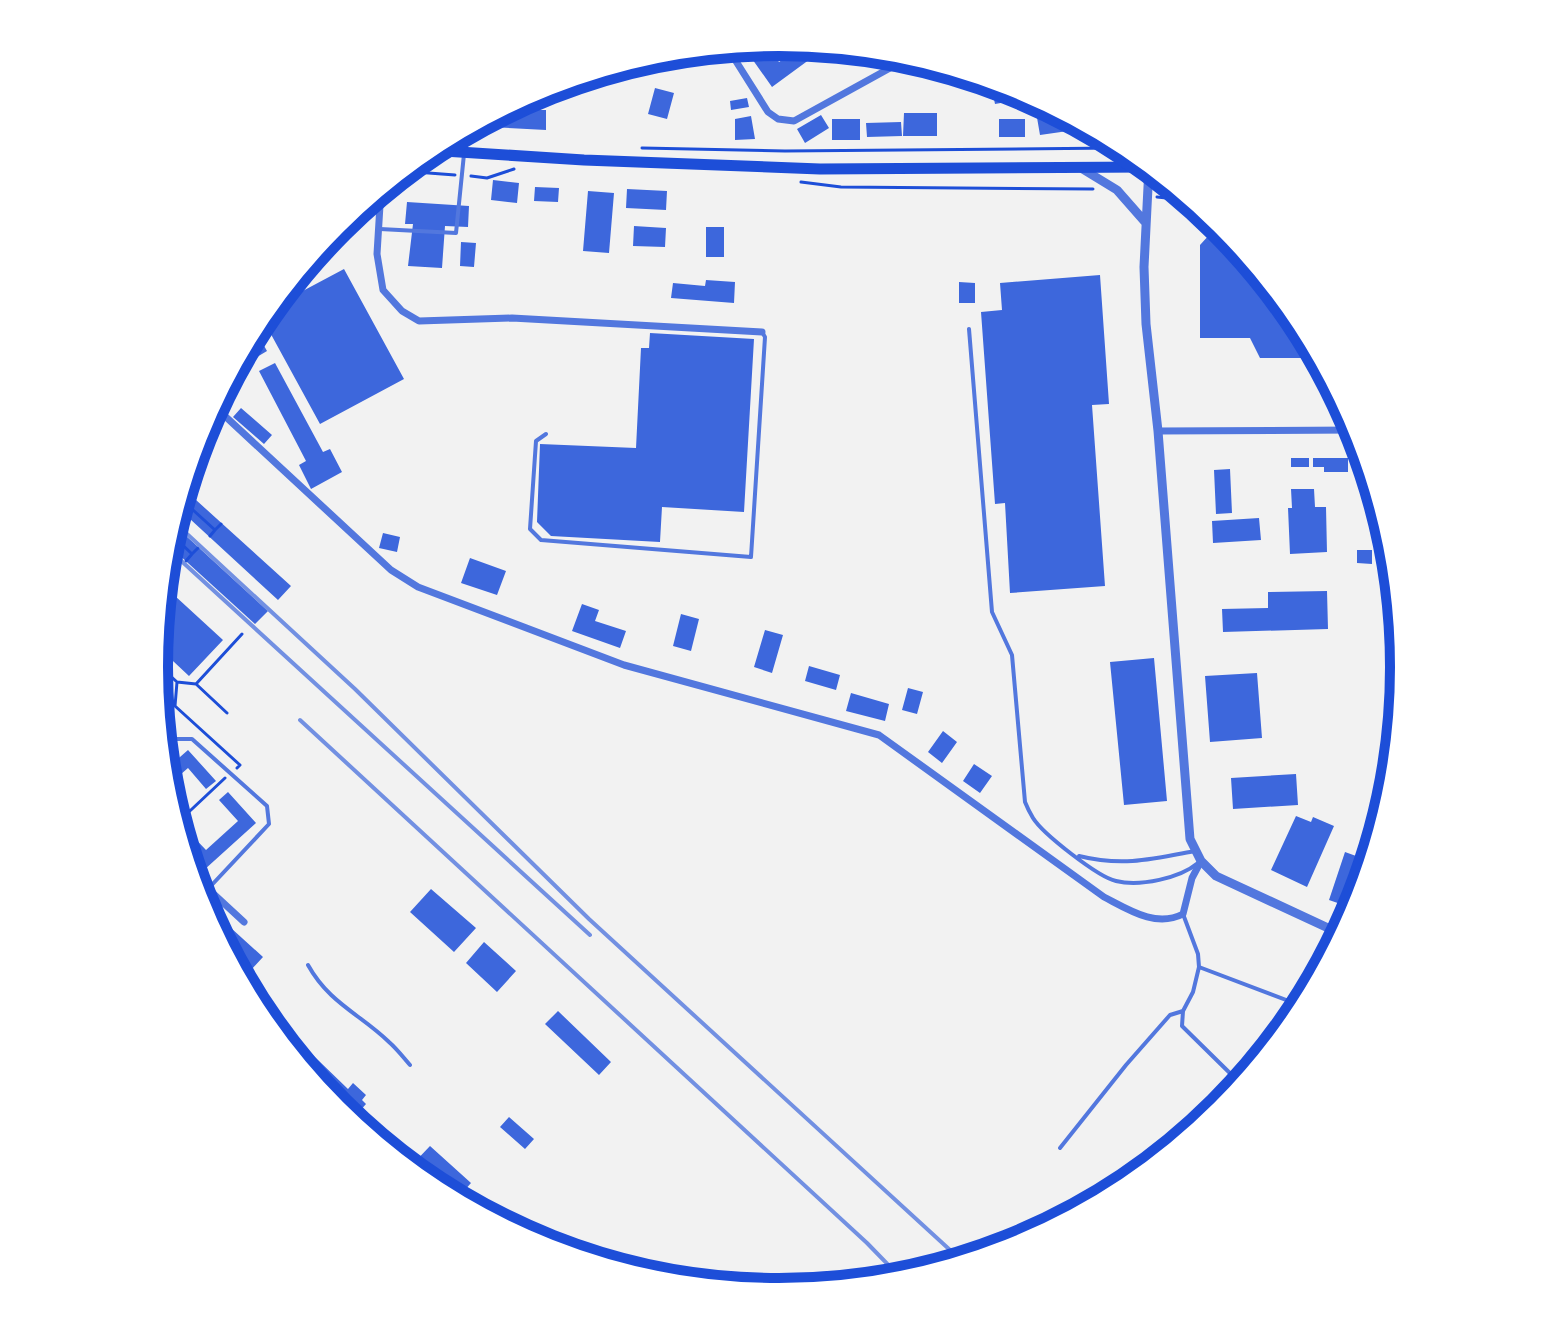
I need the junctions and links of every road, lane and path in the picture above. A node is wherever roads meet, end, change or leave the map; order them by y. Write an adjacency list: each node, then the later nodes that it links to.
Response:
1 (734, 58): 2 (street)
2 (892, 67)
3 (643, 148): 4 (path)
4 (1100, 148)
5 (451, 151): 6 (main road)
6 (464, 152): 8 (main road); 14 (lane)
7 (1128, 166): 8 (main road)
8 (1078, 167): 13 (street)
9 (1149, 181): 10 (street)
10 (1148, 196): 11 (path); 13 (street)
11 (1169, 198)
12 (379, 205): 14 (street)
13 (1146, 223): 19 (street)
14 (377, 229): 16 (street)
15 (969, 329): 35 (lane)
16 (762, 332): 20 (lane)
17 (223, 414): 39 (street)
18 (1342, 430): 19 (street)
19 (1158, 431): 34 (street)
20 (546, 434)
21 (193, 510): 23 (path)
22 (221, 524): 23 (path)
23 (215, 530): 24 (path)
24 (210, 536)
25 (180, 543): 27 (path)
26 (198, 548): 27 (path)
27 (192, 554): 28 (path)
28 (186, 561)
29 (242, 634): 31 (path)
30 (168, 674): 31 (path)
31 (196, 684): 32 (path)
32 (227, 713)
33 (173, 743): 37 (lane)
34 (1195, 851): 35 (lane); 36 (street)
35 (1077, 856): 36 (lane)
36 (1201, 861): 39 (street); 41 (street)
37 (209, 888)
38 (210, 891): 40 (street)
39 (1183, 914): 43 (lane)
40 (244, 922)
41 (1330, 929)
42 (308, 965): 46 (lane)
43 (1199, 967): 44 (lane); 45 (lane)
44 (1290, 1001)
45 (1183, 1011): 47 (lane); 48 (lane)
46 (410, 1065)
47 (1233, 1076)
48 (1060, 1148)

